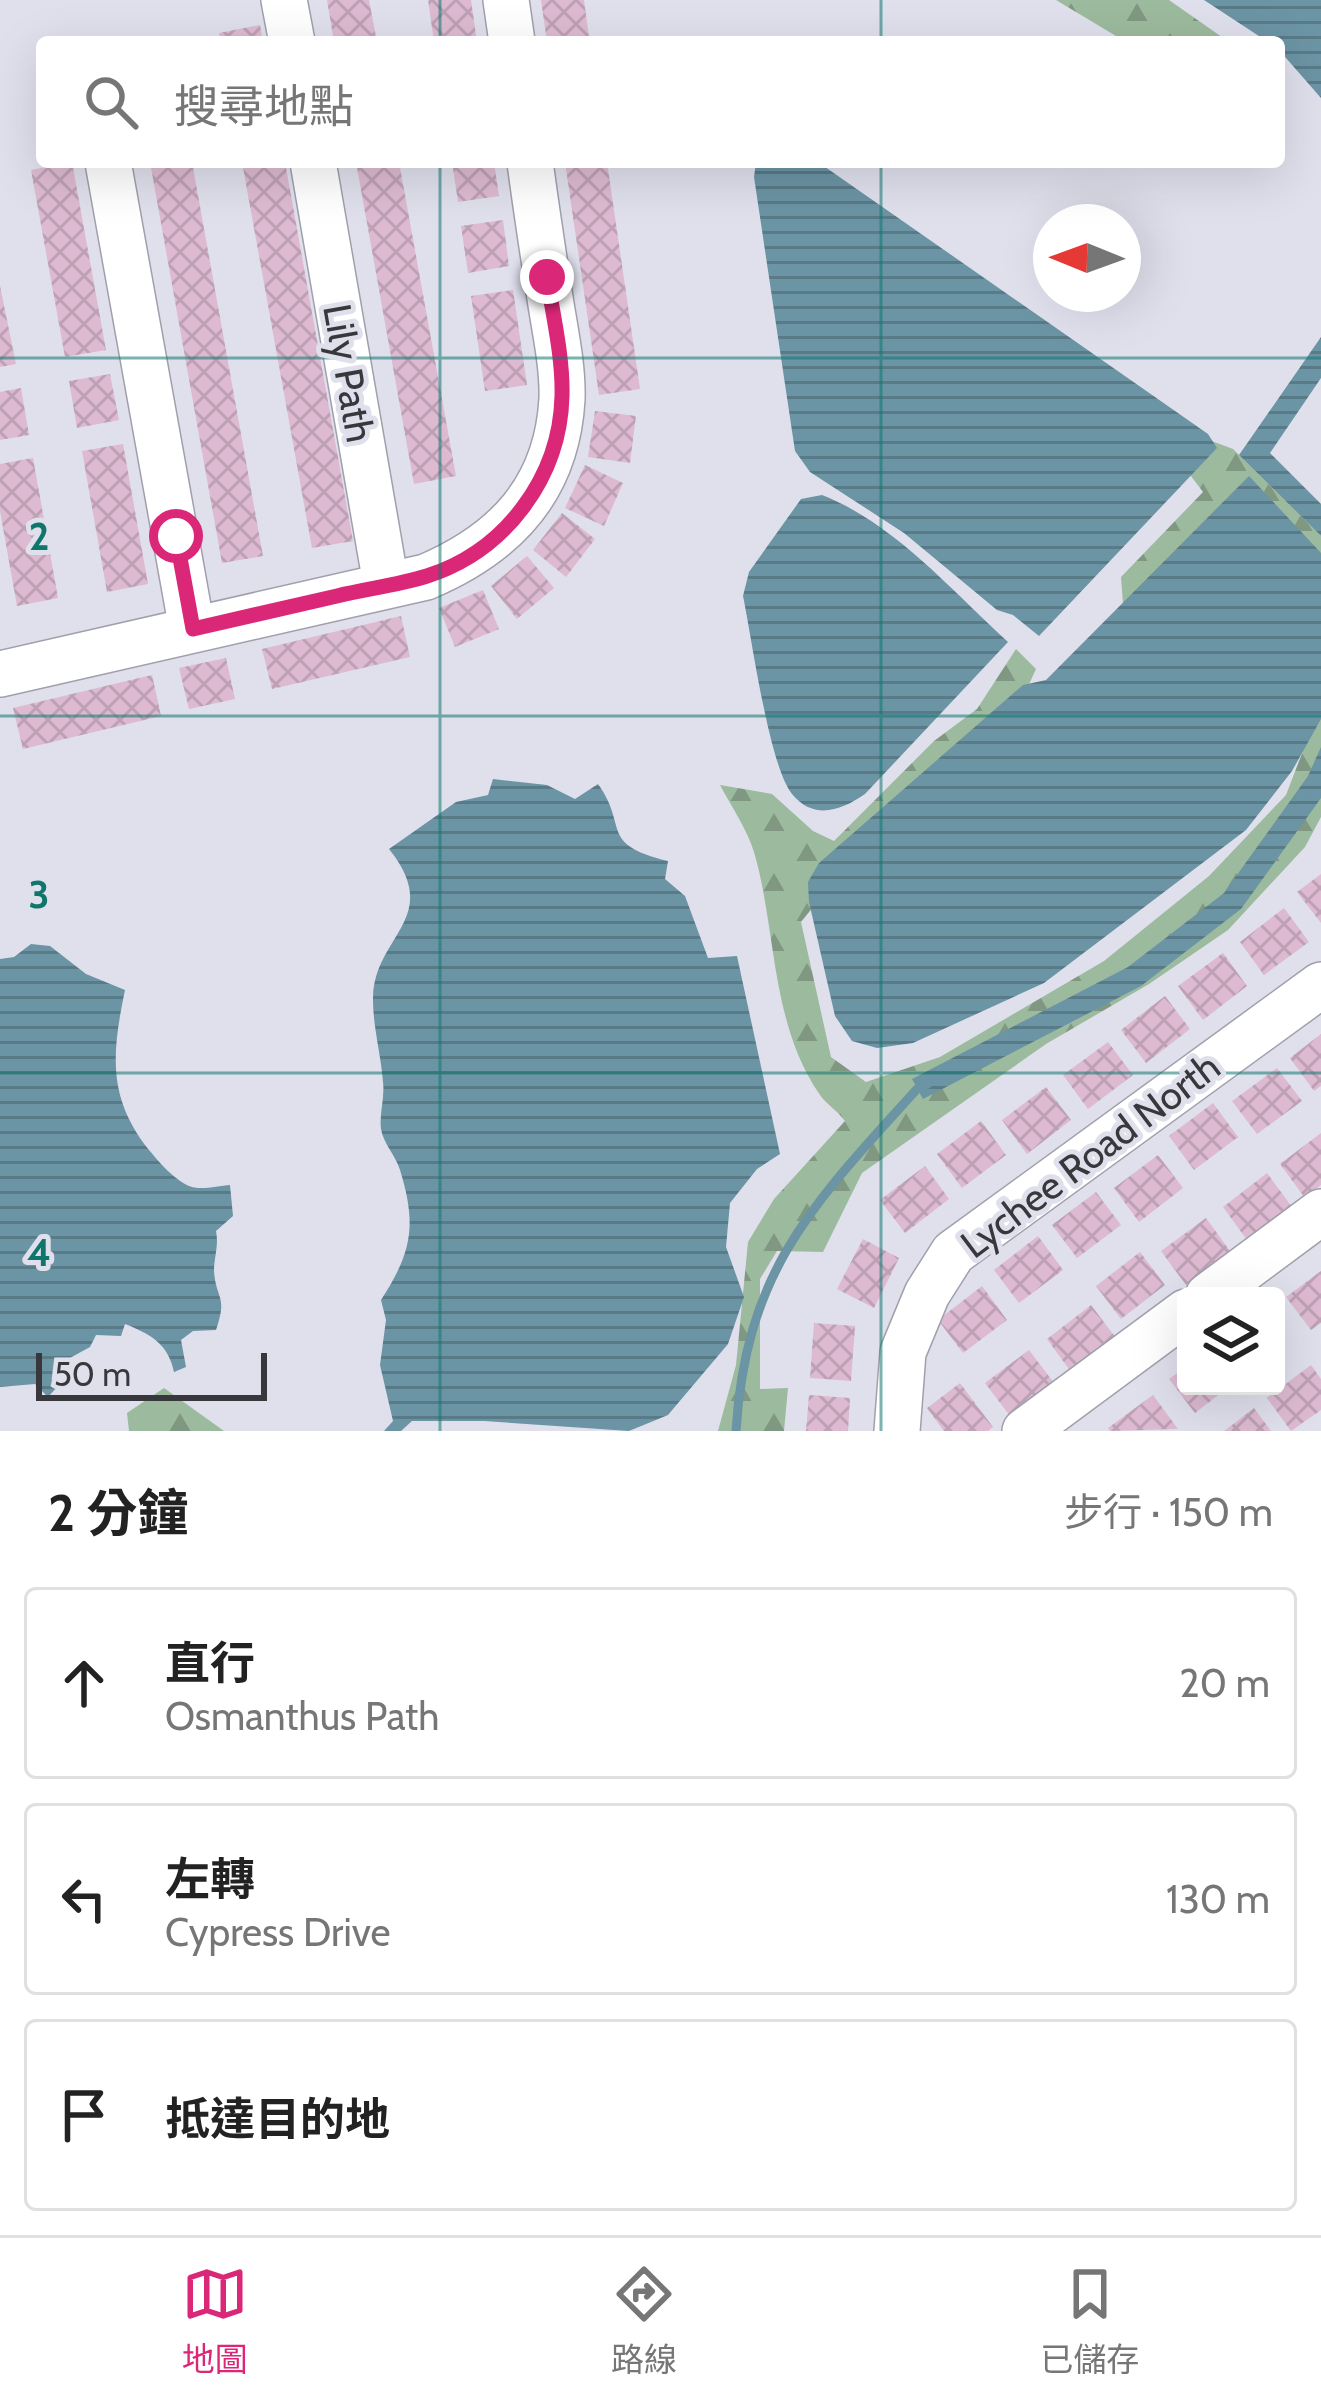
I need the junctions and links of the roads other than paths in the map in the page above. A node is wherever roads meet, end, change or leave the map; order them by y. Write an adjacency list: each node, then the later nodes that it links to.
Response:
1 (284, 0): 3 (street)
2 (506, 0): 4 (street)
3 (291, 36)
4 (511, 36)
5 (109, 168): 9 (street)
6 (314, 168): 8 (street, Lily Path)
7 (531, 168): 8 (street)
8 (386, 584): 9 (street)
9 (193, 629): 10 (street)
10 (0, 674)
11 (1321, 985): 15 (street, Lychee Road North)
12 (1321, 1212): 13 (street)
13 (1220, 1287)
14 (1177, 1319): 16 (street)
15 (897, 1431)
16 (1025, 1431)

